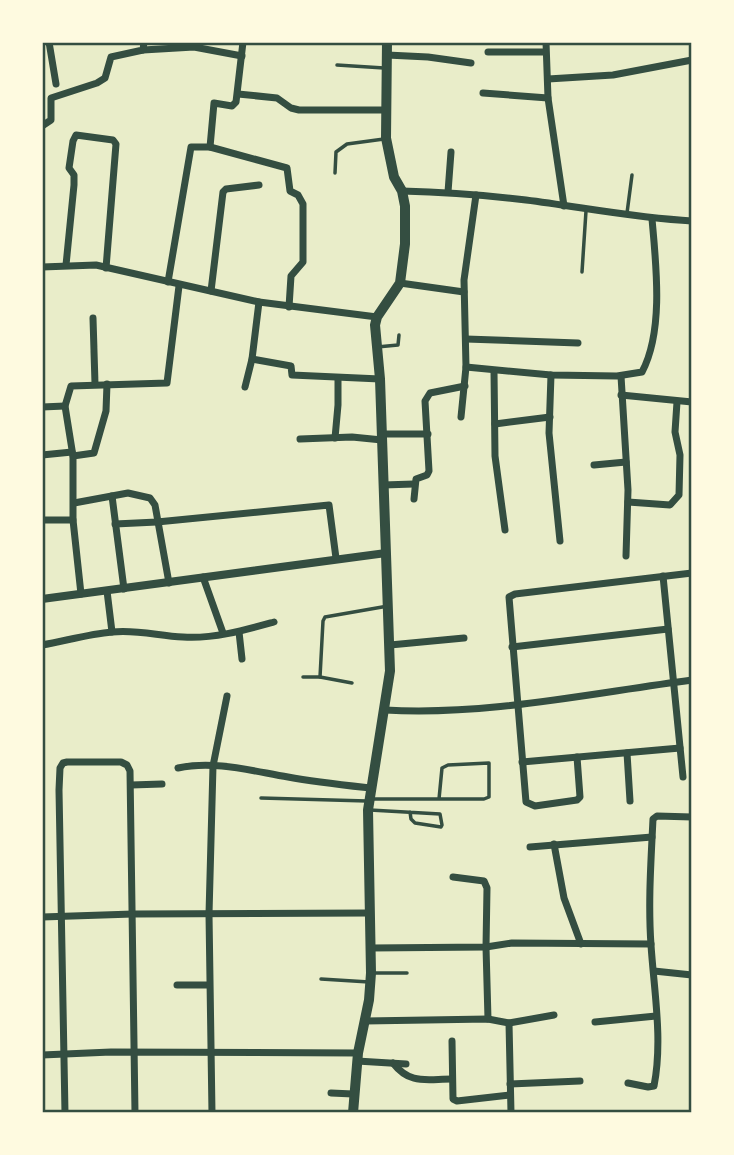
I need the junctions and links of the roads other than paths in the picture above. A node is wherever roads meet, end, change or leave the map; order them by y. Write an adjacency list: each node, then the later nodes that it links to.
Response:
1 (48, 42): 15 (street)
2 (243, 42): 9 (street)
3 (387, 42): 8 (main road)
4 (545, 42): 7 (street)
5 (143, 46): 9 (street); 20 (street)
6 (488, 52): 7 (street)
7 (545, 52): 14 (street)
8 (387, 55): 11 (street); 13 (main road)
9 (242, 56): 17 (street)
10 (692, 60): 14 (street)
11 (471, 64)
12 (337, 65): 13 (lane)
13 (386, 68): 19 (main road)
14 (548, 79): 18 (street)
15 (56, 84)
16 (483, 93): 18 (street)
17 (238, 94): 19 (street); 22 (street)
18 (548, 98): 30 (street)
19 (386, 110): 21 (main road)
20 (42, 126)
21 (386, 138): 24 (lane); 27 (main road)
22 (210, 147): 39 (street); 45 (street)
23 (452, 152): 28 (street)
24 (335, 173)
25 (632, 175): 32 (lane)
26 (259, 185): 42 (street)
27 (402, 191): 28 (street); 40 (main road)
28 (447, 192): 29 (street)
29 (476, 195): 30 (street); 43 (street)
30 (564, 206): 31 (street)
31 (586, 208): 32 (street); 38 (lane)
32 (626, 215): 33 (street)
33 (652, 219): 34 (street); 56 (street)
34 (692, 221)
35 (66, 265): 36 (street); 37 (street); 37 (street)
36 (42, 267)
37 (106, 268): 39 (street)
38 (582, 272)
39 (168, 282): 41 (street)
40 (400, 283): 43 (street); 46 (main road)
41 (180, 286): 42 (street); 60 (street)
42 (211, 291): 44 (street)
43 (464, 292): 49 (street)
44 (259, 302): 45 (street); 52 (street)
45 (289, 307): 46 (street)
46 (377, 317): 51 (main road)
47 (93, 318): 59 (street)
48 (399, 335): 51 (lane)
49 (466, 339): 50 (street); 53 (street)
50 (578, 343)
51 (375, 347): 58 (main road)
52 (252, 359): 57 (street); 62 (street)
53 (466, 367): 54 (street); 61 (street)
54 (494, 371): 55 (street); 70 (street)
55 (551, 375): 56 (street); 69 (street)
56 (621, 376): 63 (street)
57 (338, 377): 58 (street); 73 (street)
58 (380, 379): 72 (main road)
59 (95, 384): 60 (street); 66 (street)
60 (107, 384): 75 (street)
61 (465, 386): 68 (street); 71 (street)
62 (245, 387)
63 (621, 395): 64 (street); 79 (street)
64 (677, 402): 65 (street); 77 (street)
65 (692, 402)
66 (65, 406): 67 (street); 75 (street)
67 (42, 407)
68 (461, 416)
69 (550, 416): 70 (street); 92 (street)
70 (495, 424): 91 (street)
71 (428, 433): 72 (street); 81 (street)
72 (382, 437): 73 (street); 82 (main road)
73 (335, 438): 74 (street)
74 (300, 439)
75 (73, 454): 76 (street); 86 (street)
76 (42, 455)
77 (680, 455): 78 (street); 85 (street)
78 (692, 456)
79 (626, 462): 80 (street); 85 (street)
80 (594, 465)
81 (414, 484): 82 (street); 84 (street)
82 (383, 485): 93 (main road)
83 (112, 496): 86 (street); 89 (street); 90 (street)
84 (414, 499)
85 (628, 502): 94 (street)
86 (74, 503): 88 (street)
87 (42, 520): 88 (street)
88 (73, 520): 102 (street)
89 (157, 522): 90 (street); 95 (street); 99 (street)
90 (115, 524): 100 (street)
91 (505, 530)
92 (560, 541)
93 (386, 553): 95 (street); 104 (main road)
94 (626, 556)
95 (336, 558): 98 (street)
96 (692, 573): 97 (street)
97 (663, 576): 106 (street); 113 (street)
98 (203, 577): 99 (street); 109 (street)
99 (169, 583): 100 (street)
100 (124, 589): 101 (street)
101 (107, 591): 102 (street); 107 (street)
102 (81, 594): 103 (street)
103 (42, 599)
104 (388, 606): 112 (main road); 116 (lane)
105 (274, 622): 108 (street)
106 (668, 629): 113 (street); 118 (street)
107 (112, 632): 109 (street); 111 (street)
108 (239, 632): 109 (street); 114 (street)
109 (223, 633)
110 (464, 638): 112 (street)
111 (42, 645)
112 (390, 645): 122 (main road)
113 (512, 647): 121 (street)
114 (242, 659)
115 (303, 677): 116 (lane)
116 (320, 677): 119 (lane)
117 (692, 680): 118 (street)
118 (673, 682): 121 (street); 123 (street)
119 (352, 683)
120 (228, 696): 127 (street)
121 (517, 703): 122 (street); 126 (street)
122 (385, 710): 134 (main road)
123 (680, 748): 124 (street); 129 (street)
124 (627, 753): 125 (street); 135 (street)
125 (577, 757): 126 (street); 126 (street)
126 (522, 762)
127 (213, 766): 128 (street); 134 (street); 144 (street)
128 (178, 768)
129 (683, 777)
130 (162, 784): 131 (street)
131 (131, 785): 143 (street); 146 (street)
132 (261, 799): 134 (lane)
133 (439, 799): 133 (lane); 134 (lane)
134 (369, 800): 136 (lane); 142 (main road)
135 (631, 801)
136 (410, 812): 136 (lane)
137 (692, 817): 138 (street)
138 (652, 837): 139 (street); 148 (street)
139 (554, 844): 140 (street); 147 (street)
140 (530, 847)
141 (453, 877): 149 (street)
142 (370, 913): 144 (street); 150 (main road)
143 (133, 914): 144 (street); 146 (street); 165 (street)
144 (209, 914): 157 (street)
145 (42, 917): 146 (street)
146 (61, 918): 168 (street)
147 (581, 944): 148 (street); 149 (street)
148 (651, 944): 151 (street)
149 (486, 947): 150 (street); 160 (street)
150 (372, 948): 154 (main road)
151 (654, 971): 153 (street); 159 (street)
152 (407, 973): 154 (lane)
153 (692, 975)
154 (371, 977): 155 (lane); 161 (main road)
155 (321, 979)
156 (177, 985): 157 (street)
157 (209, 985): 166 (street)
158 (554, 1015): 163 (street)
159 (656, 1016): 162 (street); 174 (street)
160 (488, 1019): 161 (street); 163 (street)
161 (365, 1021): 169 (main road)
162 (595, 1022)
163 (509, 1023): 175 (street)
164 (452, 1041): 172 (street)
165 (132, 1052): 166 (street); 168 (street); 180 (street)
166 (210, 1053): 169 (street); 181 (street)
167 (42, 1055): 168 (street)
168 (65, 1055): 179 (street)
169 (358, 1057): 170 (street); 177 (main road)
170 (393, 1063): 171 (street); 172 (street)
171 (406, 1064)
172 (452, 1079): 178 (street)
173 (580, 1081): 175 (street)
174 (628, 1083)
175 (510, 1084): 178 (street)
176 (331, 1093): 177 (street)
177 (353, 1094): 182 (main road)
178 (510, 1095): 183 (street)
179 (65, 1113)
180 (135, 1113)
181 (212, 1113)
182 (353, 1113)
183 (509, 1113)

